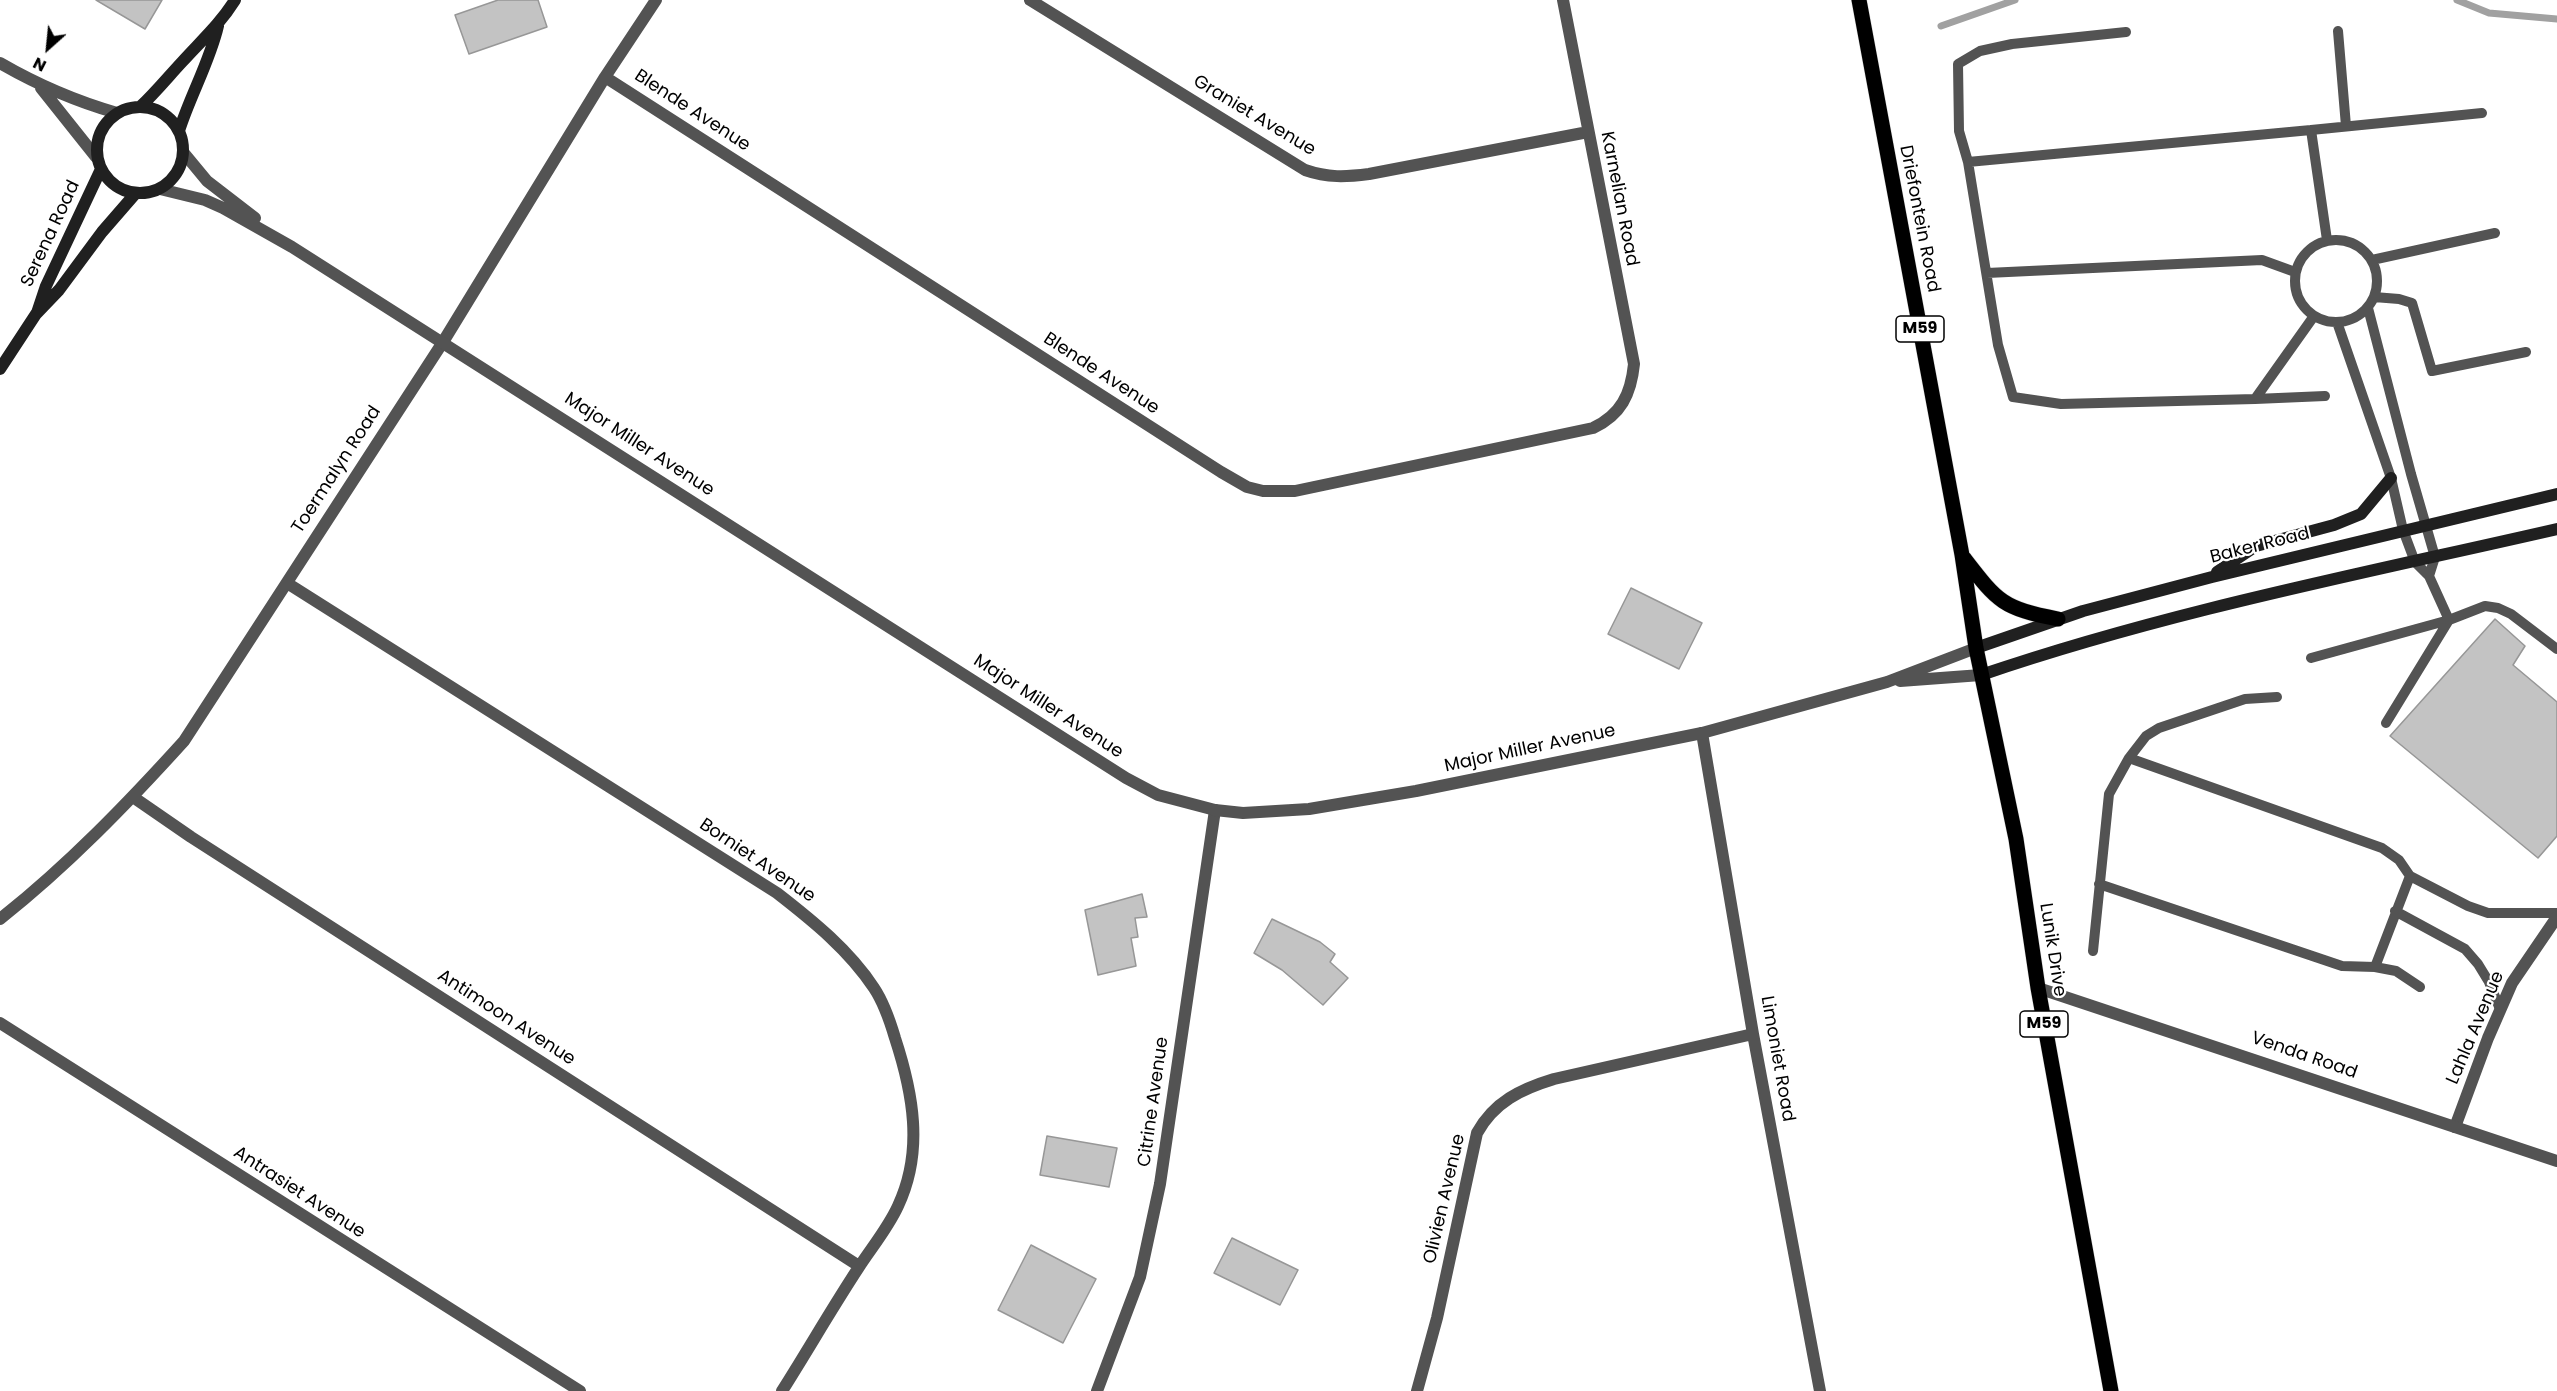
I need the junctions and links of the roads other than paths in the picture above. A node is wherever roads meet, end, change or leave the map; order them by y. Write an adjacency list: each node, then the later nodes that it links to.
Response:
1 (235, 0): 6 (main road)
2 (656, 0): 10 (street, Toermalyn Road)
3 (1030, 0): 18 (street, Graniet Avenue)
4 (1563, 0): 18 (street, Karnelian Road)
5 (1859, 0): 46 (main road, Driefontein Road / M59)
6 (218, 26): 12 (main road); 17 (main road)
7 (2338, 31): 15 (lane)
8 (2126, 32): 20 (lane)
9 (0, 63): 11 (street)
10 (605, 77): 35 (street, Toermalyn Road); 40 (street, Blende Avenue)
11 (38, 85): 13 (street); 21 (street)
12 (140, 107): 13 (main road); 17 (main road)
13 (117, 113): 21 (main road)
14 (2482, 113): 15 (lane)
15 (2346, 126): 16 (lane)
16 (2311, 130): 20 (lane); 25 (lane)
17 (179, 131): 19 (main road)
18 (1588, 132): 40 (street, Karnelian Road)
19 (183, 152): 22 (main road); 26 (street, Major Miller Avenue)
20 (1968, 162): 29 (lane)
21 (99, 163): 23 (main road); 32 (main road, Serena Road)
22 (160, 189): 23 (main road); 26 (street, Major Miller Avenue)
23 (135, 194): 32 (main road, Serena Road)
24 (2495, 233): 27 (lane)
25 (2327, 240): 27 (lane); 28 (lane)
26 (292, 247): 35 (street, Major Miller Avenue)
27 (2372, 260): 30 (lane)
28 (2295, 272): 29 (lane); 33 (lane)
29 (1987, 273): 39 (lane)
30 (2374, 297): 31 (lane); 36 (lane)
31 (2367, 308): 34 (lane); 43 (lane)
32 (36, 314): 37 (main road, Serena Road)
33 (2314, 316): 34 (lane); 39 (lane)
34 (2337, 322): 41 (lane)
35 (443, 342): 51 (street, Toermalyn Road); 64 (street, Major Miller Avenue)
36 (2526, 352)
37 (0, 369)
38 (2325, 396): 39 (lane)
39 (2255, 399)
40 (1624, 403)
41 (2391, 478): 45 (lane); 50 (main road)
42 (2557, 494): 43 (main road, Baker Road)
43 (2425, 525): 45 (main road, Baker Road); 47 (lane)
44 (2557, 528): 47 (main road)
45 (2403, 530): 48 (lane); 50 (main road, Baker Road)
46 (1962, 555): 52 (main road); 55 (main road, Driefontein Road / M59)
47 (2435, 557): 48 (main road); 49 (lane)
48 (2415, 562): 49 (lane); 57 (main road)
49 (2429, 576): 53 (lane)
50 (2212, 577): 52 (main road, Baker Road)
51 (287, 583): 63 (street, Toermalyn Road); 79 (street, Borniet Avenue)
52 (2058, 619): 55 (main road, Baker Road)
53 (2449, 620): 54 (lane); 56 (lane); 60 (lane)
54 (2557, 649)
55 (1977, 653): 57 (main road, Lunik Drive / M59); 58 (street, Major Miller Avenue)
56 (2311, 658)
57 (1981, 675): 58 (street, Major Miller Avenue); 73 (main road, Lunik Drive / M59)
58 (1887, 682): 61 (street, Major Miller Avenue)
59 (2277, 697): 62 (lane)
60 (2386, 723)
61 (1702, 733): 64 (street, Major Miller Avenue); 76 (street, Limoniet Road)
62 (2129, 758): 65 (lane); 66 (lane)
63 (133, 797): 69 (street, Toermalyn Road); 79 (street, Antimoon Avenue)
64 (1215, 810): 82 (street, Citrine Avenue)
65 (2410, 876): 67 (lane); 68 (lane)
66 (2099, 884): 70 (lane); 71 (lane)
67 (2395, 911): 71 (lane); 74 (lane)
68 (2557, 915): 74 (street, Lahla Avenue)
69 (0, 919)
70 (2093, 951)
71 (2375, 967): 72 (lane)
72 (2420, 987)
73 (2038, 988): 77 (street, Venda Road); 85 (main road, Lunik Drive / M59)
74 (2500, 1009): 77 (street, Lahla Avenue)
75 (0, 1023): 80 (street, Antrasiet Avenue)
76 (1754, 1034): 83 (street, Olivien Avenue); 84 (street, Limoniet Road)
77 (2455, 1127): 78 (street, Venda Road)
78 (2557, 1161)
79 (859, 1266): 81 (street, Borniet Avenue)
80 (580, 1391)
81 (782, 1391)
82 (1097, 1391)
83 (1416, 1391)
84 (1820, 1391)
85 (2112, 1391)

